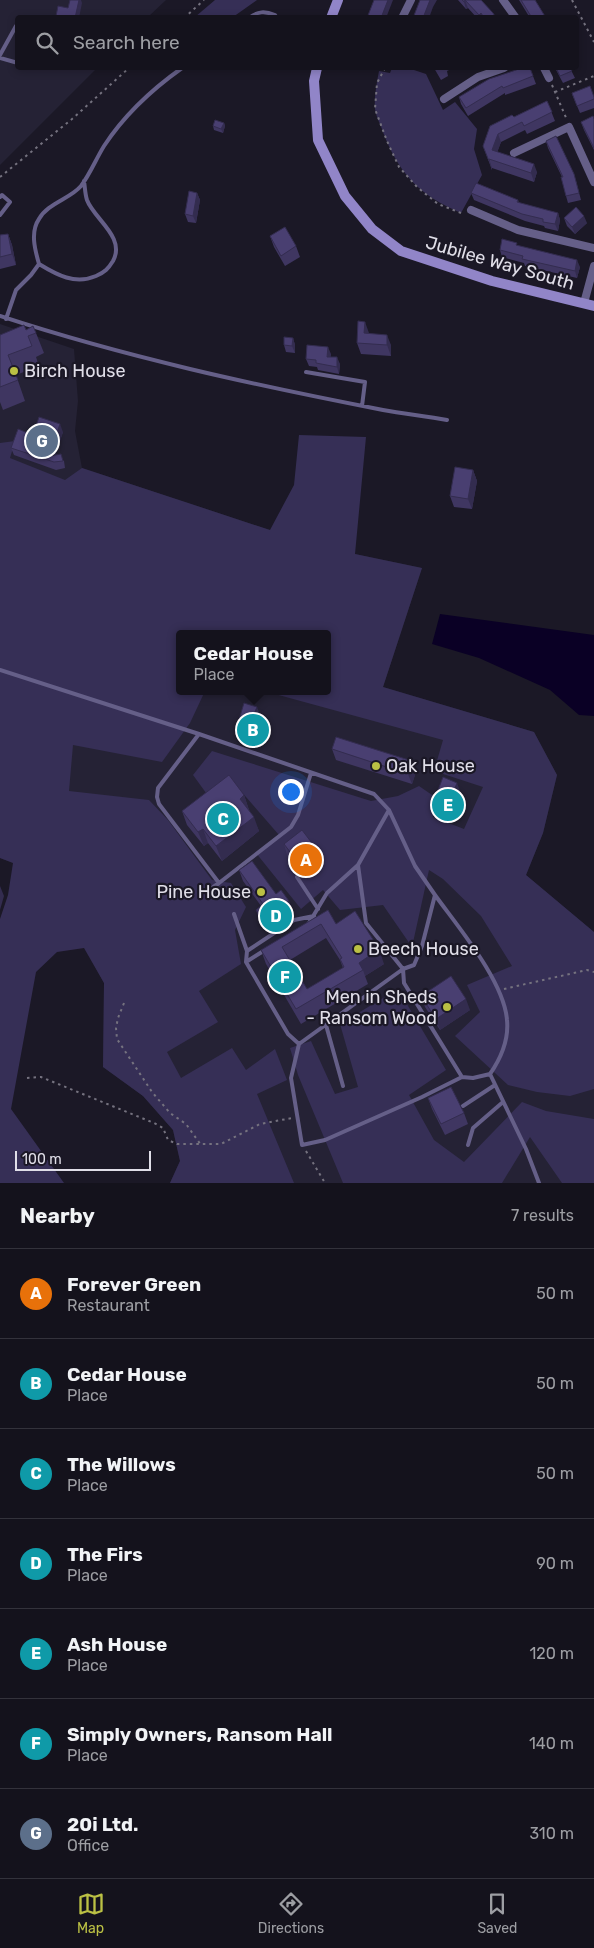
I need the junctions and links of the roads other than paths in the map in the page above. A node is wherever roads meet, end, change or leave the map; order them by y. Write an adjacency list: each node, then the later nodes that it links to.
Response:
1 (338, 0): 6 (street)
2 (411, 0): 7 (street)
3 (503, 0): 8 (street)
4 (253, 15): 5 (lane)
5 (276, 15)
6 (332, 15)
7 (404, 15)
8 (514, 15)
9 (15, 28): 10 (lane)
10 (0, 56): 11 (lane)
11 (15, 62)
12 (179, 70): 19 (lane)
13 (317, 70): 27 (street, Jubilee Way South)
14 (498, 70): 17 (street)
15 (545, 70): 16 (street)
16 (549, 78)
17 (444, 99)
18 (514, 153): 20 (street)
19 (84, 181): 25 (lane); 25 (lane)
20 (594, 182)
21 (0, 197): 23 (lane)
22 (471, 210): 24 (street)
23 (0, 215)
24 (594, 248)
25 (39, 264): 29 (lane)
26 (594, 266): 27 (street)
27 (589, 304)
28 (0, 316): 29 (lane)
29 (6, 318): 31 (lane)
30 (306, 372): 31 (lane)
31 (362, 406): 32 (lane)
32 (447, 420)
33 (0, 670): 34 (lane)
34 (199, 734): 35 (lane); 39 (lane)
35 (311, 773): 36 (lane); 39 (lane)
36 (389, 810): 37 (lane); 41 (lane)
37 (358, 865): 42 (lane); 49 (lane)
38 (297, 878): 42 (lane)
39 (219, 883): 40 (lane)
40 (212, 888)
41 (435, 896): 49 (lane); 52 (lane)
42 (318, 909): 44 (lane)
43 (234, 914): 47 (lane)
44 (314, 916): 45 (lane); 47 (lane)
45 (303, 927)
46 (270, 947): 48 (lane)
47 (247, 951): 48 (lane)
48 (246, 962): 51 (lane)
49 (403, 969): 50 (lane); 53 (lane)
50 (326, 1025): 51 (lane); 55 (lane)
51 (299, 1044): 53 (lane)
52 (490, 1074): 53 (lane); 54 (lane)
53 (462, 1077)
54 (495, 1085): 56 (lane); 57 (lane)
55 (343, 1086)
56 (504, 1102): 58 (lane); 59 (lane)
57 (463, 1106)
58 (468, 1145)
59 (539, 1183)

